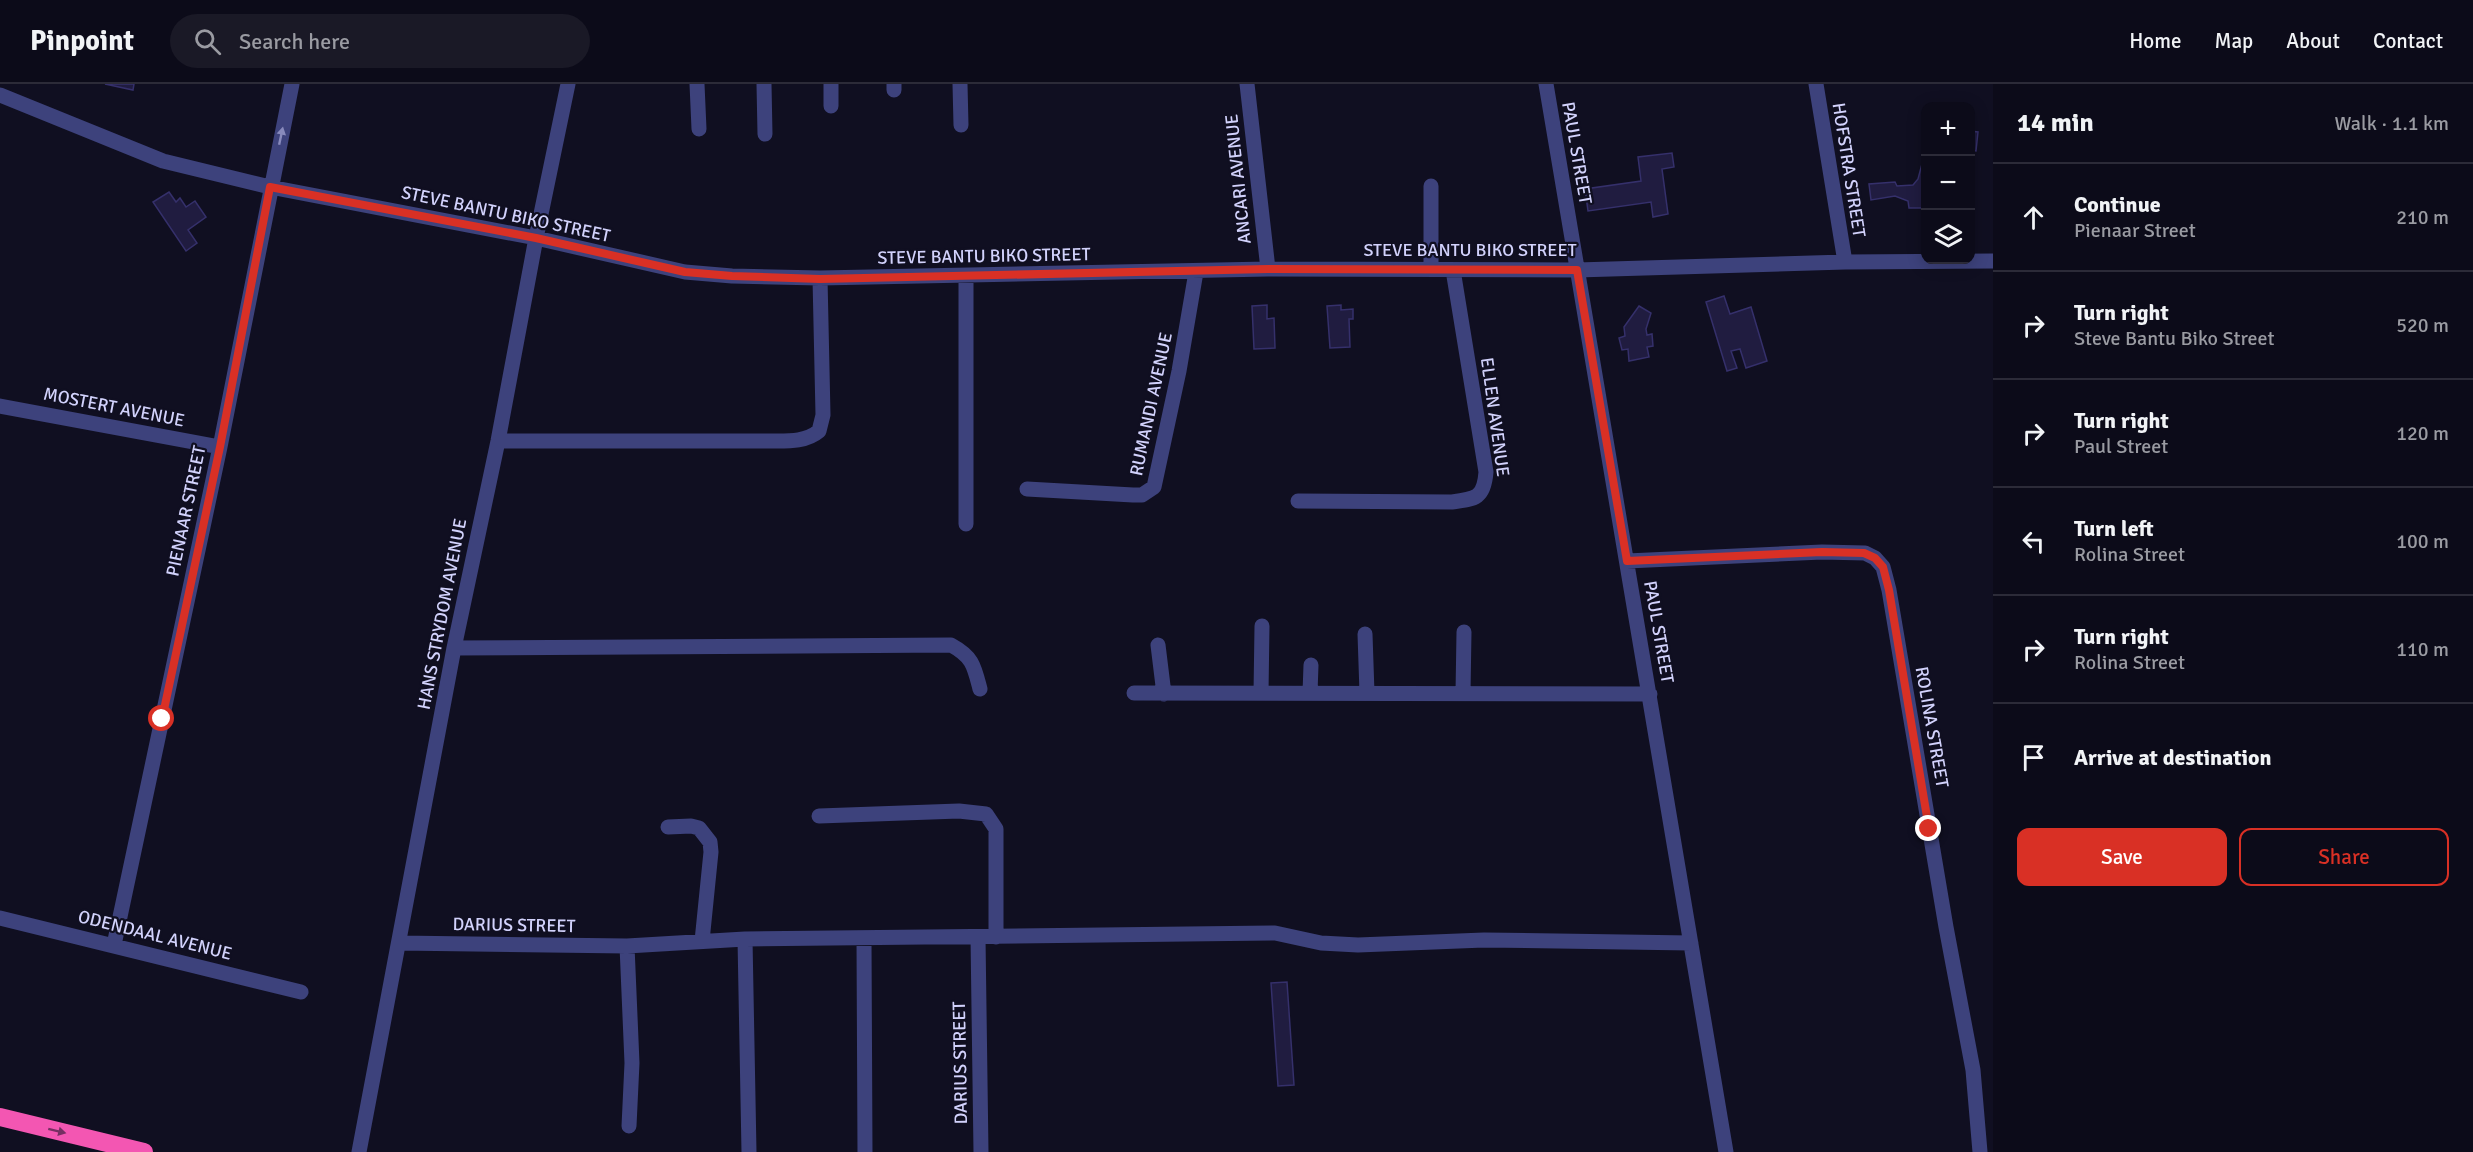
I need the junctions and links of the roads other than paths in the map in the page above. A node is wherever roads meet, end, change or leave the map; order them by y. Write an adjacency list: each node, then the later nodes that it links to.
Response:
1 (2, 84): 11 (street)
2 (292, 84): 17 (street, PIENAAR STREET, one-way to 2)
3 (568, 84): 18 (street, HANS STRYDOM AVENUE)
4 (697, 84): 14 (street)
5 (764, 84): 15 (street)
6 (831, 84): 12 (street)
7 (960, 84): 13 (street)
8 (1247, 84): 21 (street, ANCARI AVENUE)
9 (1546, 84): 24 (street, PAUL STREET)
10 (1815, 84): 20 (street, HOFSTRA STREET)
11 (0, 95): 17 (street, STEVE BANTU BIKO STREET)
12 (831, 106)
13 (961, 125)
14 (699, 129)
15 (765, 134)
16 (1431, 186): 22 (street)
17 (270, 187): 18 (street, STEVE BANTU BIKO STREET); 30 (street, PIENAAR STREET)
18 (536, 238): 27 (street, STEVE BANTU BIKO STREET); 29 (street, HANS STRYDOM AVENUE)
19 (1993, 261): 20 (street, STEVE BANTU BIKO STREET)
20 (1845, 262): 24 (street, STEVE BANTU BIKO STREET)
21 (1268, 269): 22 (street, STEVE BANTU BIKO STREET); 25 (street, STEVE BANTU BIKO STREET)
22 (1431, 269): 23 (street, STEVE BANTU BIKO STREET)
23 (1453, 270): 24 (street, STEVE BANTU BIKO STREET); 32 (street, ELLEN AVENUE)
24 (1577, 270): 34 (street, PAUL STREET)
25 (1196, 272): 26 (street, STEVE BANTU BIKO STREET); 31 (street, RUMANDI AVENUE)
26 (966, 277): 27 (street, STEVE BANTU BIKO STREET); 33 (street)
27 (820, 279): 29 (street)
28 (0, 406): 30 (street, MOSTERT AVENUE)
29 (498, 441): 39 (street, HANS STRYDOM AVENUE)
30 (220, 447): 59 (street, PIENAAR STREET)
31 (1027, 489)
32 (1298, 501)
33 (966, 524)
34 (1627, 561): 48 (street, PAUL STREET); 70 (street, ROLINA STREET)
35 (1262, 626): 44 (street)
36 (1464, 632): 47 (street)
37 (1365, 634): 46 (street)
38 (1158, 645): 43 (street)
39 (454, 648): 41 (street); 57 (street, HANS STRYDOM AVENUE)
40 (1311, 665): 45 (street)
41 (980, 689)
42 (1134, 693): 43 (street)
43 (1164, 693): 44 (street)
44 (1261, 693): 45 (street)
45 (1310, 693): 46 (street)
46 (1367, 693): 47 (street)
47 (1463, 693): 48 (street)
48 (1650, 694): 58 (street, PAUL STREET)
49 (819, 816): 53 (street)
50 (668, 827): 56 (street)
51 (0, 918): 59 (street, ODENDAAL AVENUE)
52 (978, 937): 53 (street, DARIUS STREET); 55 (street, DARIUS STREET); 68 (street, DARIUS STREET)
53 (996, 937): 58 (street, DARIUS STREET)
54 (745, 939): 55 (street, DARIUS STREET); 56 (street, DARIUS STREET); 66 (street)
55 (864, 939): 67 (street)
56 (702, 941): 60 (street, DARIUS STREET)
57 (399, 943): 60 (street, DARIUS STREET); 65 (street, HANS STRYDOM AVENUE)
58 (1691, 943): 69 (street, PAUL STREET)
59 (114, 945): 61 (street, ODENDAAL AVENUE)
60 (627, 946): 63 (street)
61 (301, 992)
62 (0, 1117): 64 (highway, one-way to 64)
63 (629, 1126)
64 (144, 1152)
65 (359, 1152)
66 (749, 1152)
67 (865, 1152)
68 (981, 1152)
69 (1726, 1152)
70 (1980, 1152)

